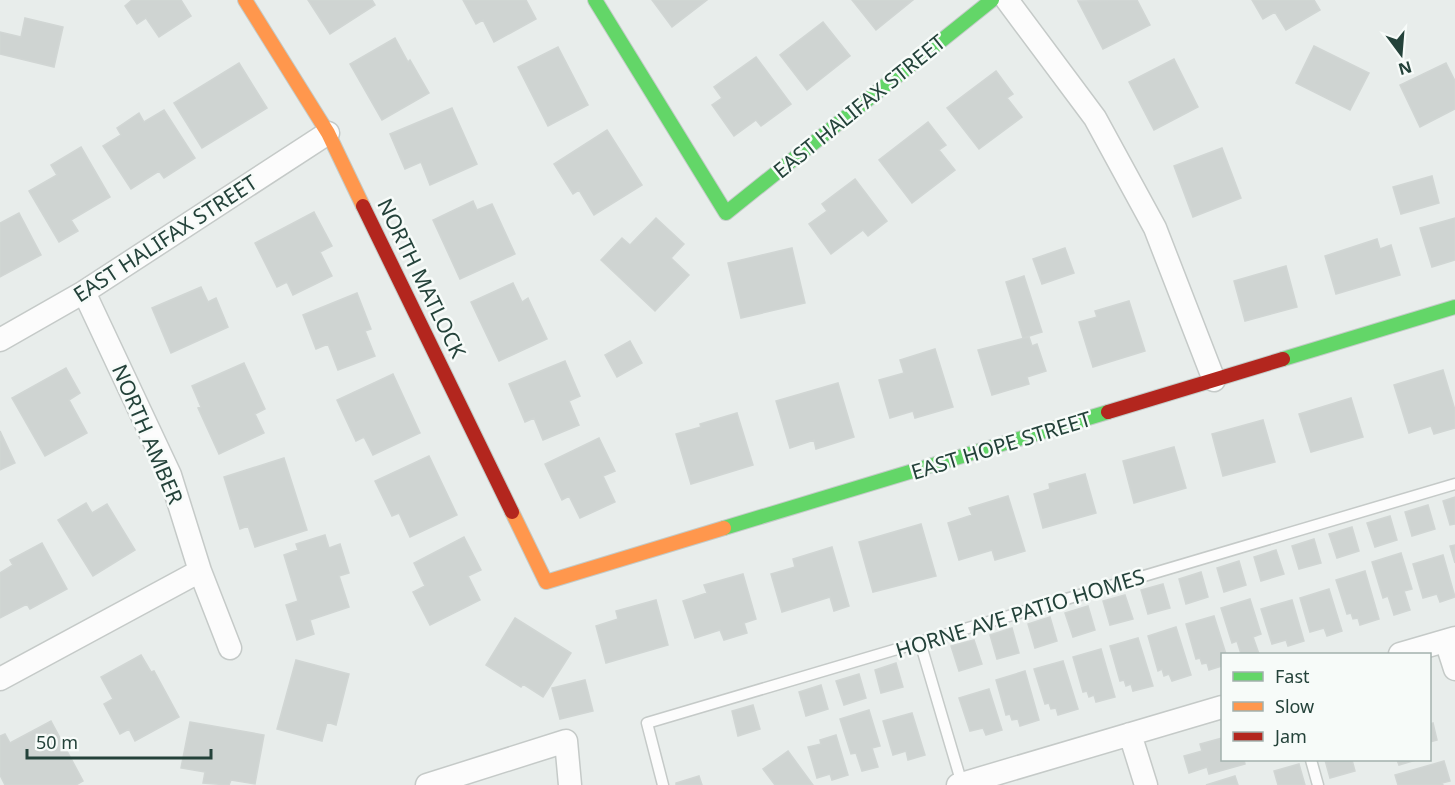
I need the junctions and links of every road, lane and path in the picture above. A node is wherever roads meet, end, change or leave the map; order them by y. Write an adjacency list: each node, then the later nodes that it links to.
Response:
1 (245, 0): 5 (street, NORTH MATLOCK)
2 (595, 0): 3 (street, EAST HALIFAX STREET)
3 (992, 0)
4 (1007, 0): 9 (street)
5 (328, 133): 6 (street, EAST HALIFAX STREET); 12 (street, NORTH MATLOCK)
6 (84, 292): 8 (street, EAST HALIFAX STREET); 11 (street, NORTH AMBER)
7 (1455, 306): 9 (street, EAST HOPE STREET)
8 (0, 340)
9 (1214, 380): 12 (street, EAST HOPE STREET)
10 (1455, 484): 14 (lane, HORNE AVE PATIO HOMES)
11 (200, 571): 15 (street, NORTH AMBER); 18 (street)
12 (546, 582)
13 (1451, 639): 16 (street); 17 (street)
14 (920, 642): 23 (lane); 25 (lane, HORNE AVE PATIO HOMES)
15 (230, 648)
16 (1403, 653)
17 (1455, 669)
18 (0, 679)
19 (1221, 707): 20 (street)
20 (1130, 734): 23 (street); 26 (street)
21 (1312, 761): 27 (lane)
22 (435, 784): 24 (street)
23 (967, 784)
24 (570, 785)
25 (663, 785)
26 (1146, 785)
27 (1318, 785)

